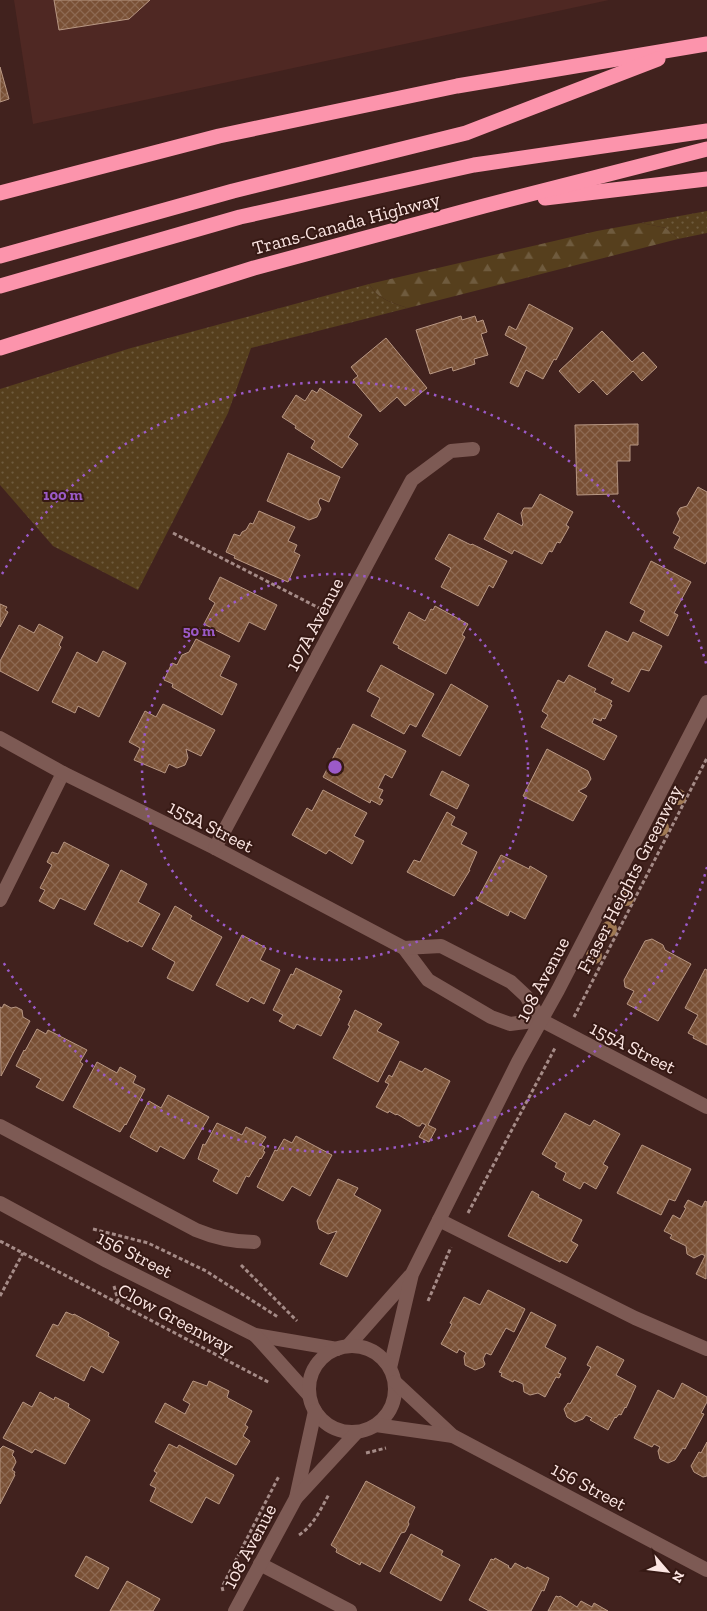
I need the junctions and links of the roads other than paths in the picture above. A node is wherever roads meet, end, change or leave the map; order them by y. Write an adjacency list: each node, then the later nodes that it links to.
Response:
1 (707, 44): 2 (highway)
2 (690, 46): 6 (highway); 8 (highway)
3 (707, 131): 9 (highway)
4 (707, 149): 7 (highway, Trans-Canada Highway)
5 (707, 179): 7 (highway)
6 (0, 193)
7 (484, 206): 10 (highway, Trans-Canada Highway)
8 (0, 256)
9 (0, 286)
10 (0, 348)
11 (473, 449): 15 (street, 107A Avenue)
12 (707, 702): 18 (street, 108 Avenue)
13 (0, 738): 14 (street, 155A Street)
14 (63, 773): 15 (street, 155A Street); 16 (street)
15 (215, 848): 17 (street, 155A Street)
16 (0, 900)
17 (404, 948): 18 (street, 155A Street); 18 (street)
18 (541, 1020): 19 (street, 155A Street); 22 (street, 108 Avenue)
19 (707, 1107)
20 (0, 1126): 23 (street)
21 (0, 1204): 25 (street, 156 Street)
22 (439, 1220): 24 (street, 108 Avenue); 27 (street)
23 (254, 1242)
24 (412, 1274): 26 (street, 108 Avenue); 28 (street, 108 Avenue)
25 (255, 1335): 26 (street, 156 Street); 30 (street, 156 Street)
26 (342, 1348): 28 (street); 30 (street)
27 (707, 1349)
28 (390, 1368): 29 (street)
29 (395, 1382): 32 (street); 34 (street, 156 Street)
30 (309, 1395): 31 (street)
31 (315, 1411): 33 (street); 35 (street, 108 Avenue)
32 (376, 1425): 33 (street); 34 (street, 156 Street)
33 (356, 1433): 35 (street, 108 Avenue)
34 (453, 1436): 37 (street, 156 Street)
35 (296, 1498): 36 (street, 108 Avenue)
36 (260, 1564): 38 (street, 108 Avenue); 39 (street)
37 (707, 1570)
38 (235, 1611)
39 (350, 1611)

